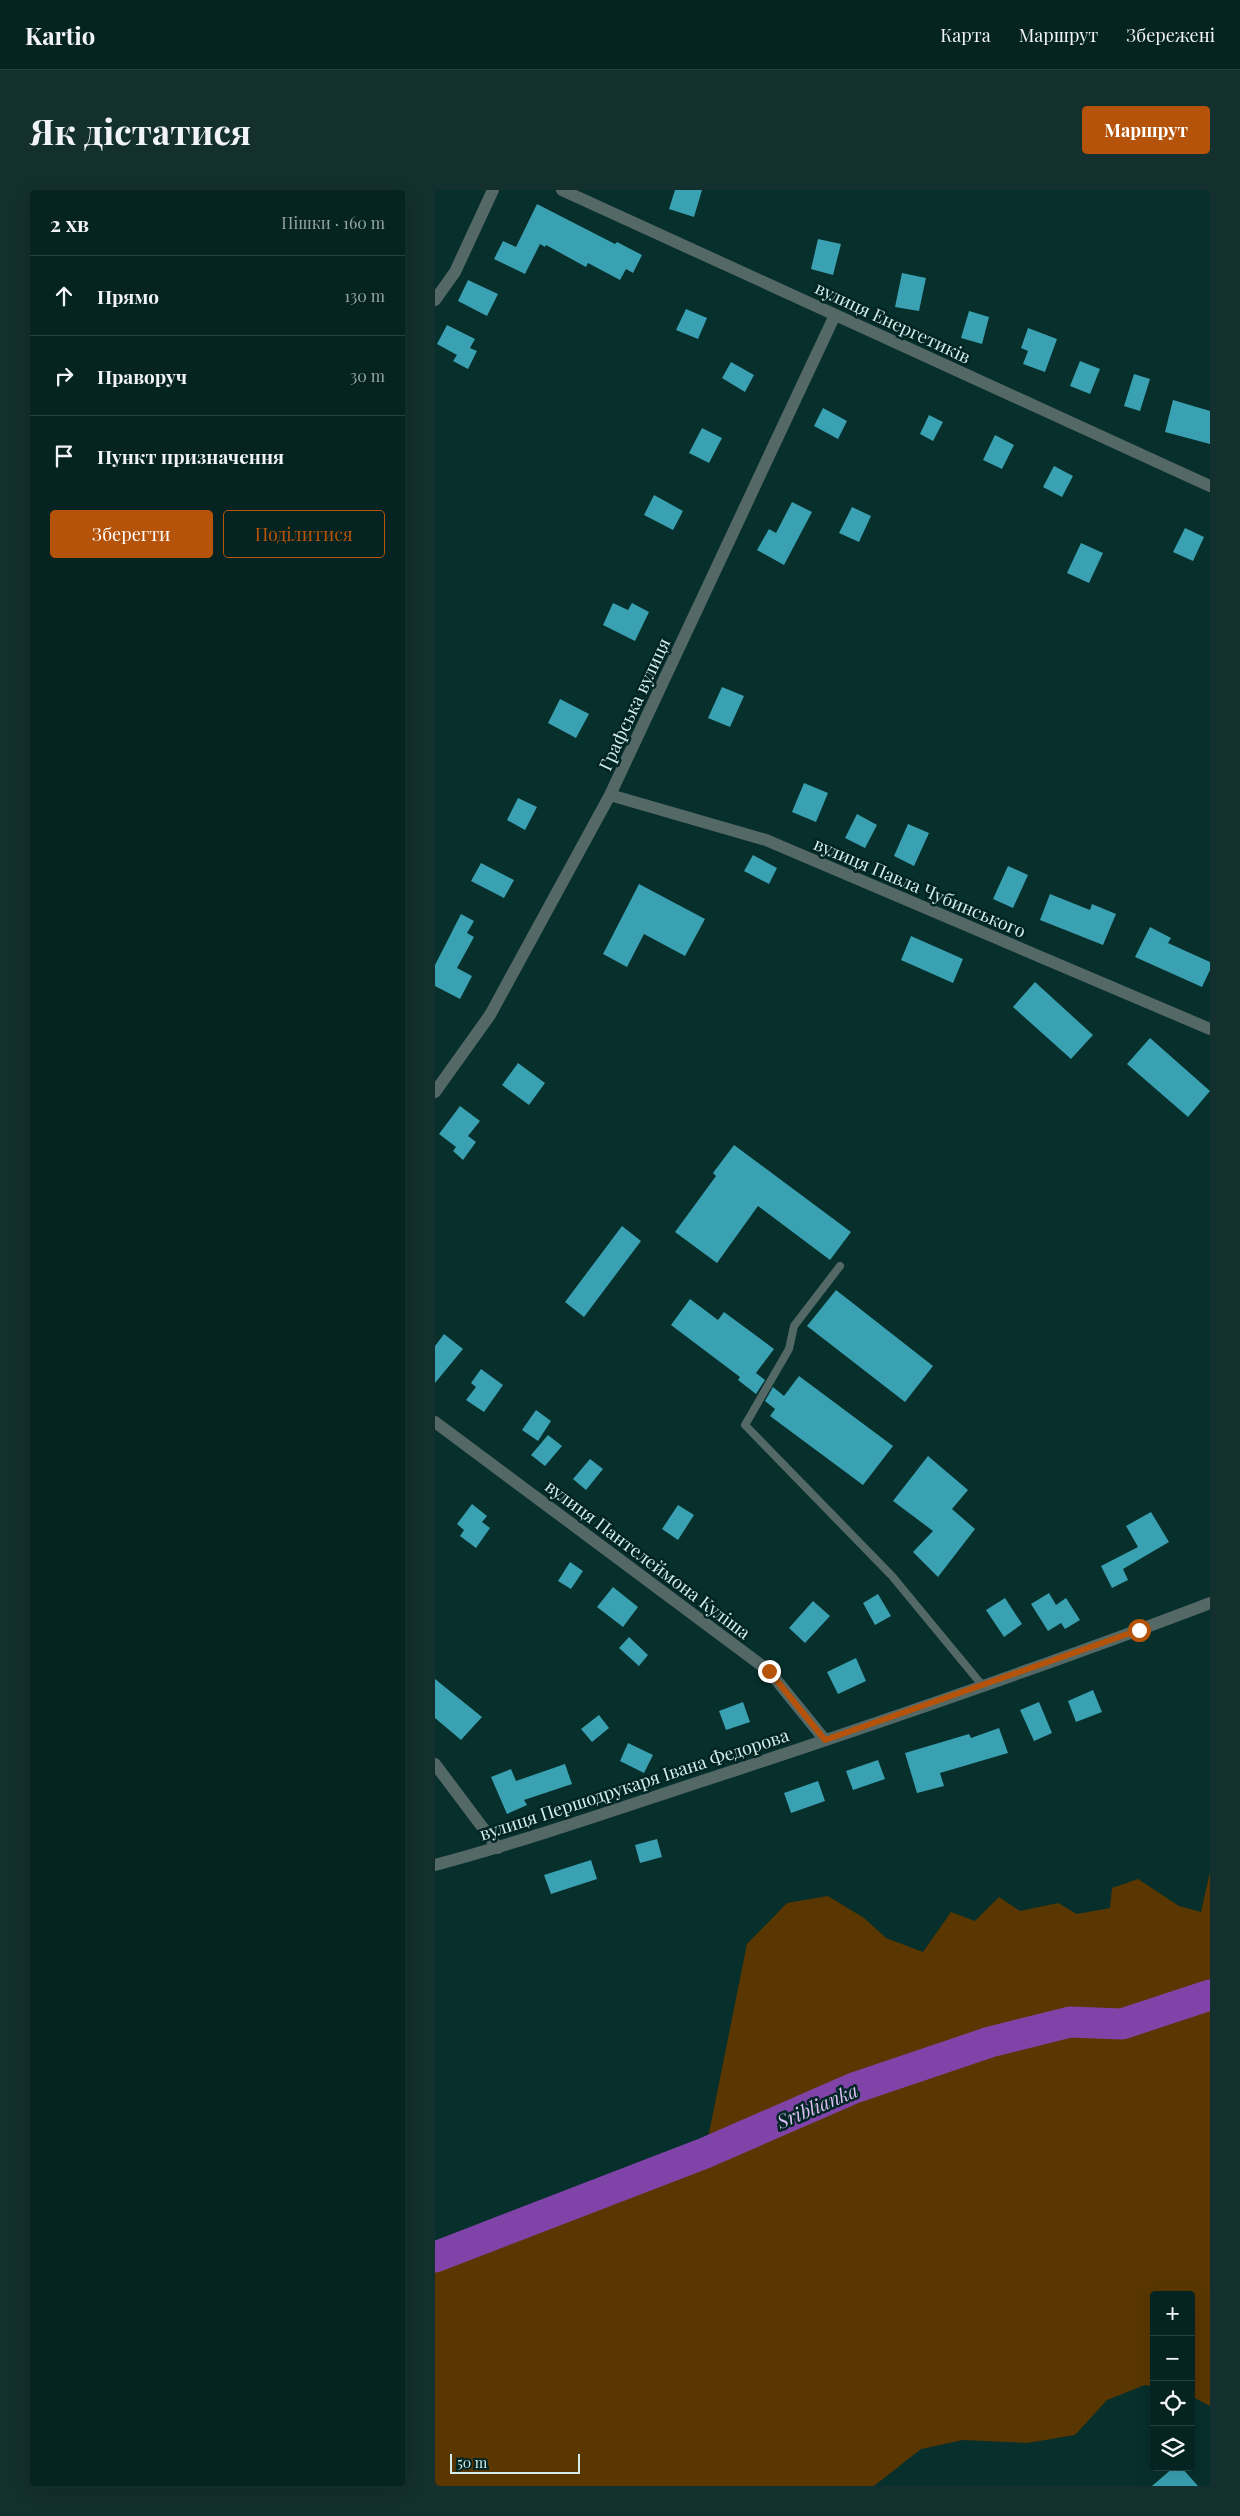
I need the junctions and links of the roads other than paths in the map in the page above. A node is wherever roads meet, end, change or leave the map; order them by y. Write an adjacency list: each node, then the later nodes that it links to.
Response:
1 (493, 190): 3 (street)
2 (562, 190): 4 (street, вулиця Енергетиків)
3 (435, 300)
4 (835, 315): 5 (street, вулиця Енергетиків); 6 (street, Графська вулиця)
5 (1210, 486)
6 (610, 796): 7 (street, вулиця Павла Чубинського); 8 (street, Графська вулиця)
7 (1210, 1029)
8 (435, 1092)
9 (840, 1266): 12 (lane)
10 (435, 1422): 13 (street, вулиця Пантелеймона Куліша)
11 (1210, 1603): 12 (street, вулиця Першодрукаря Івана Федорова)
12 (982, 1685): 13 (street, вулиця Першодрукаря Івана Федорова)
13 (825, 1740): 15 (street, вулиця Першодрукаря Івана Федорова)
14 (435, 1764): 15 (street)
15 (499, 1848): 16 (street, вулиця Першодрукаря Івана Федорова)
16 (435, 1865)

